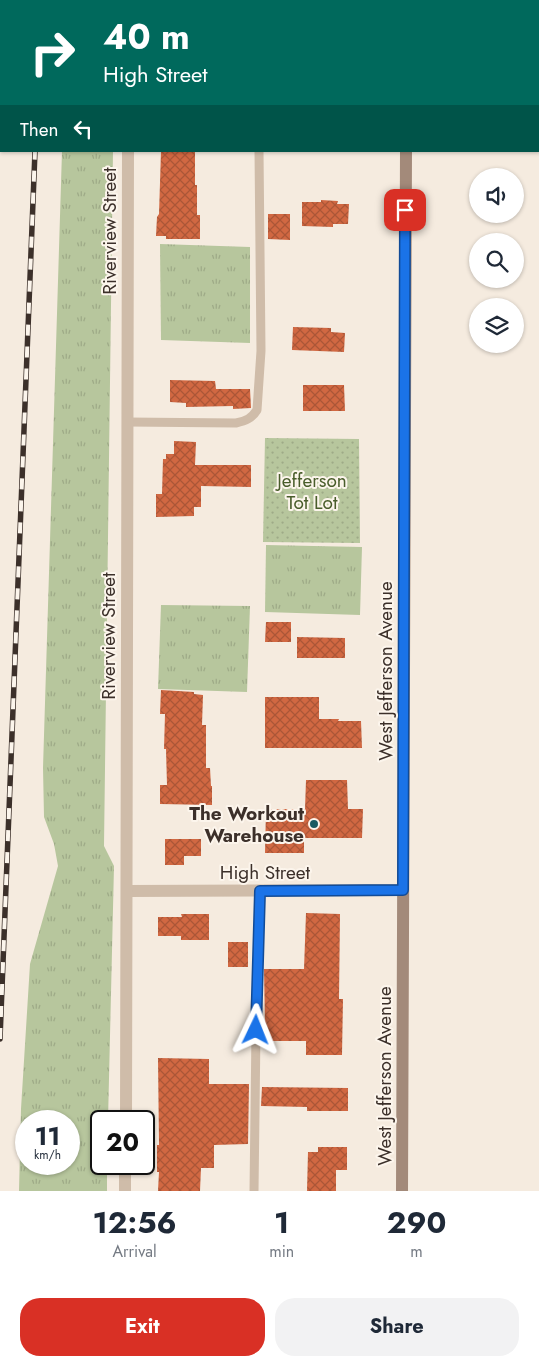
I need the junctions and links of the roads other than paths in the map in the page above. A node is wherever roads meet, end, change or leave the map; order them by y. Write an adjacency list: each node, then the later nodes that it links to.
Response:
1 (128, 152): 4 (street, Riverview Street)
2 (259, 152): 4 (lane)
3 (406, 152): 5 (main road, West Jefferson Avenue)
4 (127, 422): 6 (street, Riverview Street)
5 (403, 890): 7 (street, High Street); 12 (main road, West Jefferson Avenue)
6 (127, 891): 7 (street, High Street); 8 (street, Riverview Street)
7 (260, 891): 11 (lane)
8 (126, 1110)
9 (125, 1175): 10 (street)
10 (125, 1191)
11 (254, 1191)
12 (402, 1191)

